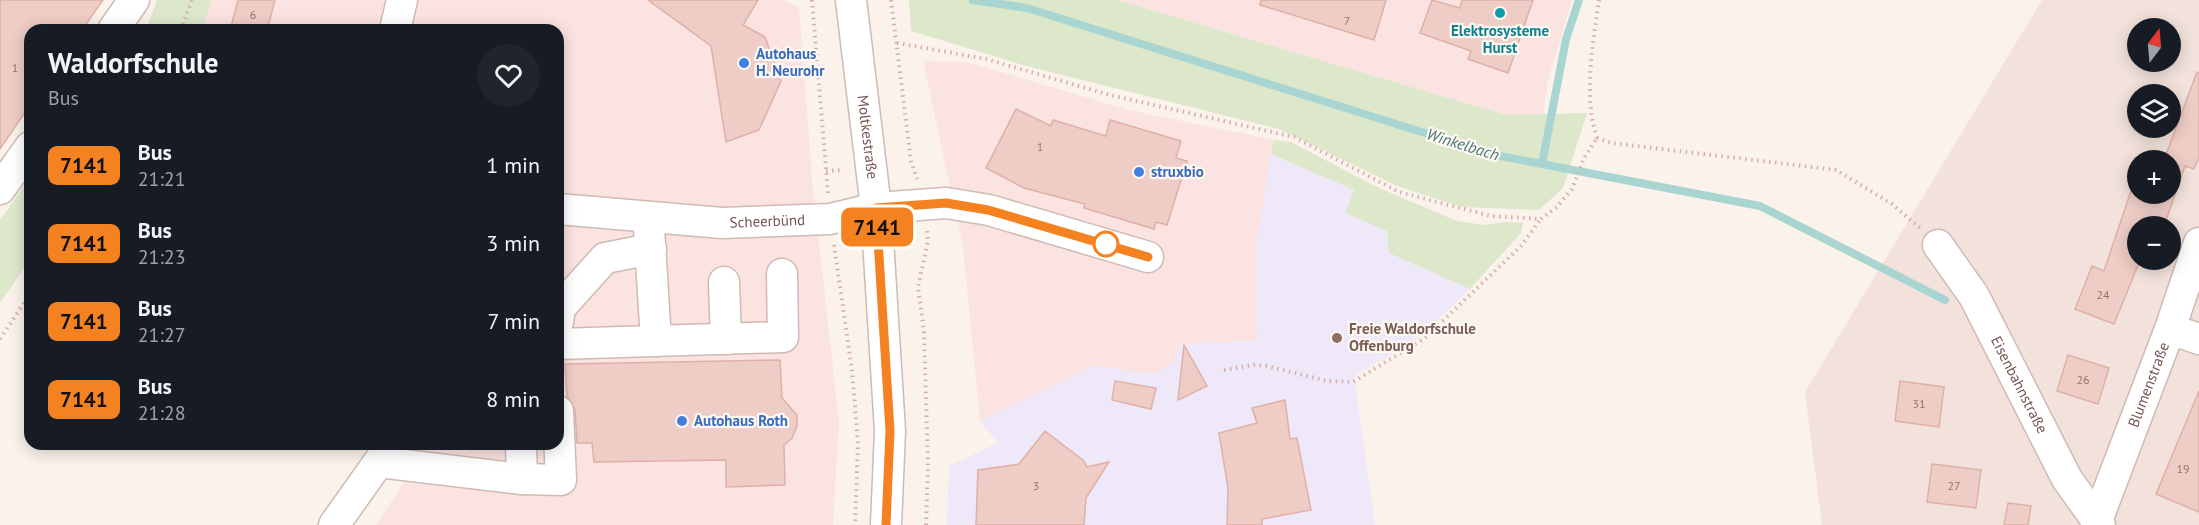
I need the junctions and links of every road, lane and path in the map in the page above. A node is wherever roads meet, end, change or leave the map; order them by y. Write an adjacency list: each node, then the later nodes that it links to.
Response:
1 (134, 0): 8 (street)
2 (192, 0): 9 (path)
3 (402, 0): 10 (street)
4 (812, 0): 19 (path)
5 (851, 0): 16 (street, Moltkestraße)
6 (891, 0): 11 (path)
7 (1599, 0): 12 (path)
8 (117, 24)
9 (183, 24)
10 (396, 24)
11 (897, 43): 14 (path); 20 (path)
12 (1597, 138): 20 (path); 22 (path)
13 (24, 155): 15 (street)
14 (911, 161)
15 (0, 189)
16 (876, 208): 19 (street, Scheerbünd); 24 (street, Scheerbünd); 44 (street, Moltkestraße)
17 (564, 209): 18 (street, Scheerbünd)
18 (648, 216): 19 (street, Scheerbünd); 23 (street)
19 (830, 219): 43 (path)
20 (1541, 219): 36 (path)
21 (2199, 243): 30 (street, Blumenstraße)
22 (1938, 245): 41 (street, Eisenbahnstraße)
23 (651, 249): 29 (street); 34 (street)
24 (1148, 257)
25 (782, 274): 32 (street)
26 (724, 282): 32 (street)
27 (918, 287): 45 (path)
28 (24, 303): 31 (path)
29 (564, 304)
30 (2170, 329): 33 (street); 41 (street, Blumenstraße)
31 (0, 339)
32 (726, 339): 34 (street)
33 (2199, 339)
34 (656, 341): 35 (street)
35 (564, 344)
36 (1224, 370)
37 (521, 450): 40 (street)
38 (560, 450): 40 (street)
39 (385, 453): 40 (street); 42 (street)
40 (522, 479)
41 (2098, 524)
42 (334, 525)
43 (855, 525)
44 (886, 525)
45 (926, 525)

